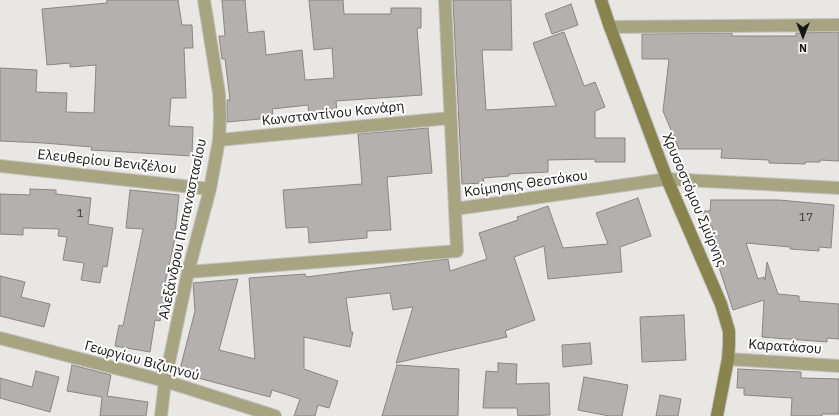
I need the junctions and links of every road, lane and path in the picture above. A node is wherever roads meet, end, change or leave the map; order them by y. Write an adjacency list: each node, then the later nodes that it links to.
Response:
1 (204, 0): 7 (street, Αλεξάνδρου Παπαναστασίου)
2 (445, 0): 6 (street)
3 (601, 0): 5 (street, Χρυσοστόμου Σμύρνης)
4 (839, 25): 5 (street)
5 (610, 27): 9 (street, Χρυσοστόμου Σμύρνης)
6 (450, 118): 7 (street, Κωνσταντίνου Κανάρη); 12 (street)
7 (219, 140): 11 (street, Αλεξάνδρου Παπαναστασίου)
8 (0, 166): 11 (street, Ελευθερίου Βενιζέλου)
9 (667, 179): 10 (street, Κοίμησης Θεοτόκου); 12 (street, Κοίμησης Θεοτόκου); 15 (street, Χρυσοστόμου Σμύρνης)
10 (839, 188)
11 (210, 189): 13 (street, Αλεξάνδρου Παπαναστασίου)
12 (455, 209): 13 (street, Κοίμησης Θεοτόκου)
13 (188, 272): 17 (street, Αλεξάνδρου Παπαναστασίου)
14 (0, 338): 17 (street, Γεωργίου Βιζυηνού)
15 (728, 358): 16 (street, Καρατάσου); 20 (street, Χρυσοστόμου Σμύρνης)
16 (839, 366)
17 (165, 381): 18 (street, Αλεξάνδρου Παπαναστασίου); 19 (street, Γεωργίου Βιζυηνού)
18 (162, 416)
19 (276, 416)
20 (717, 416)

